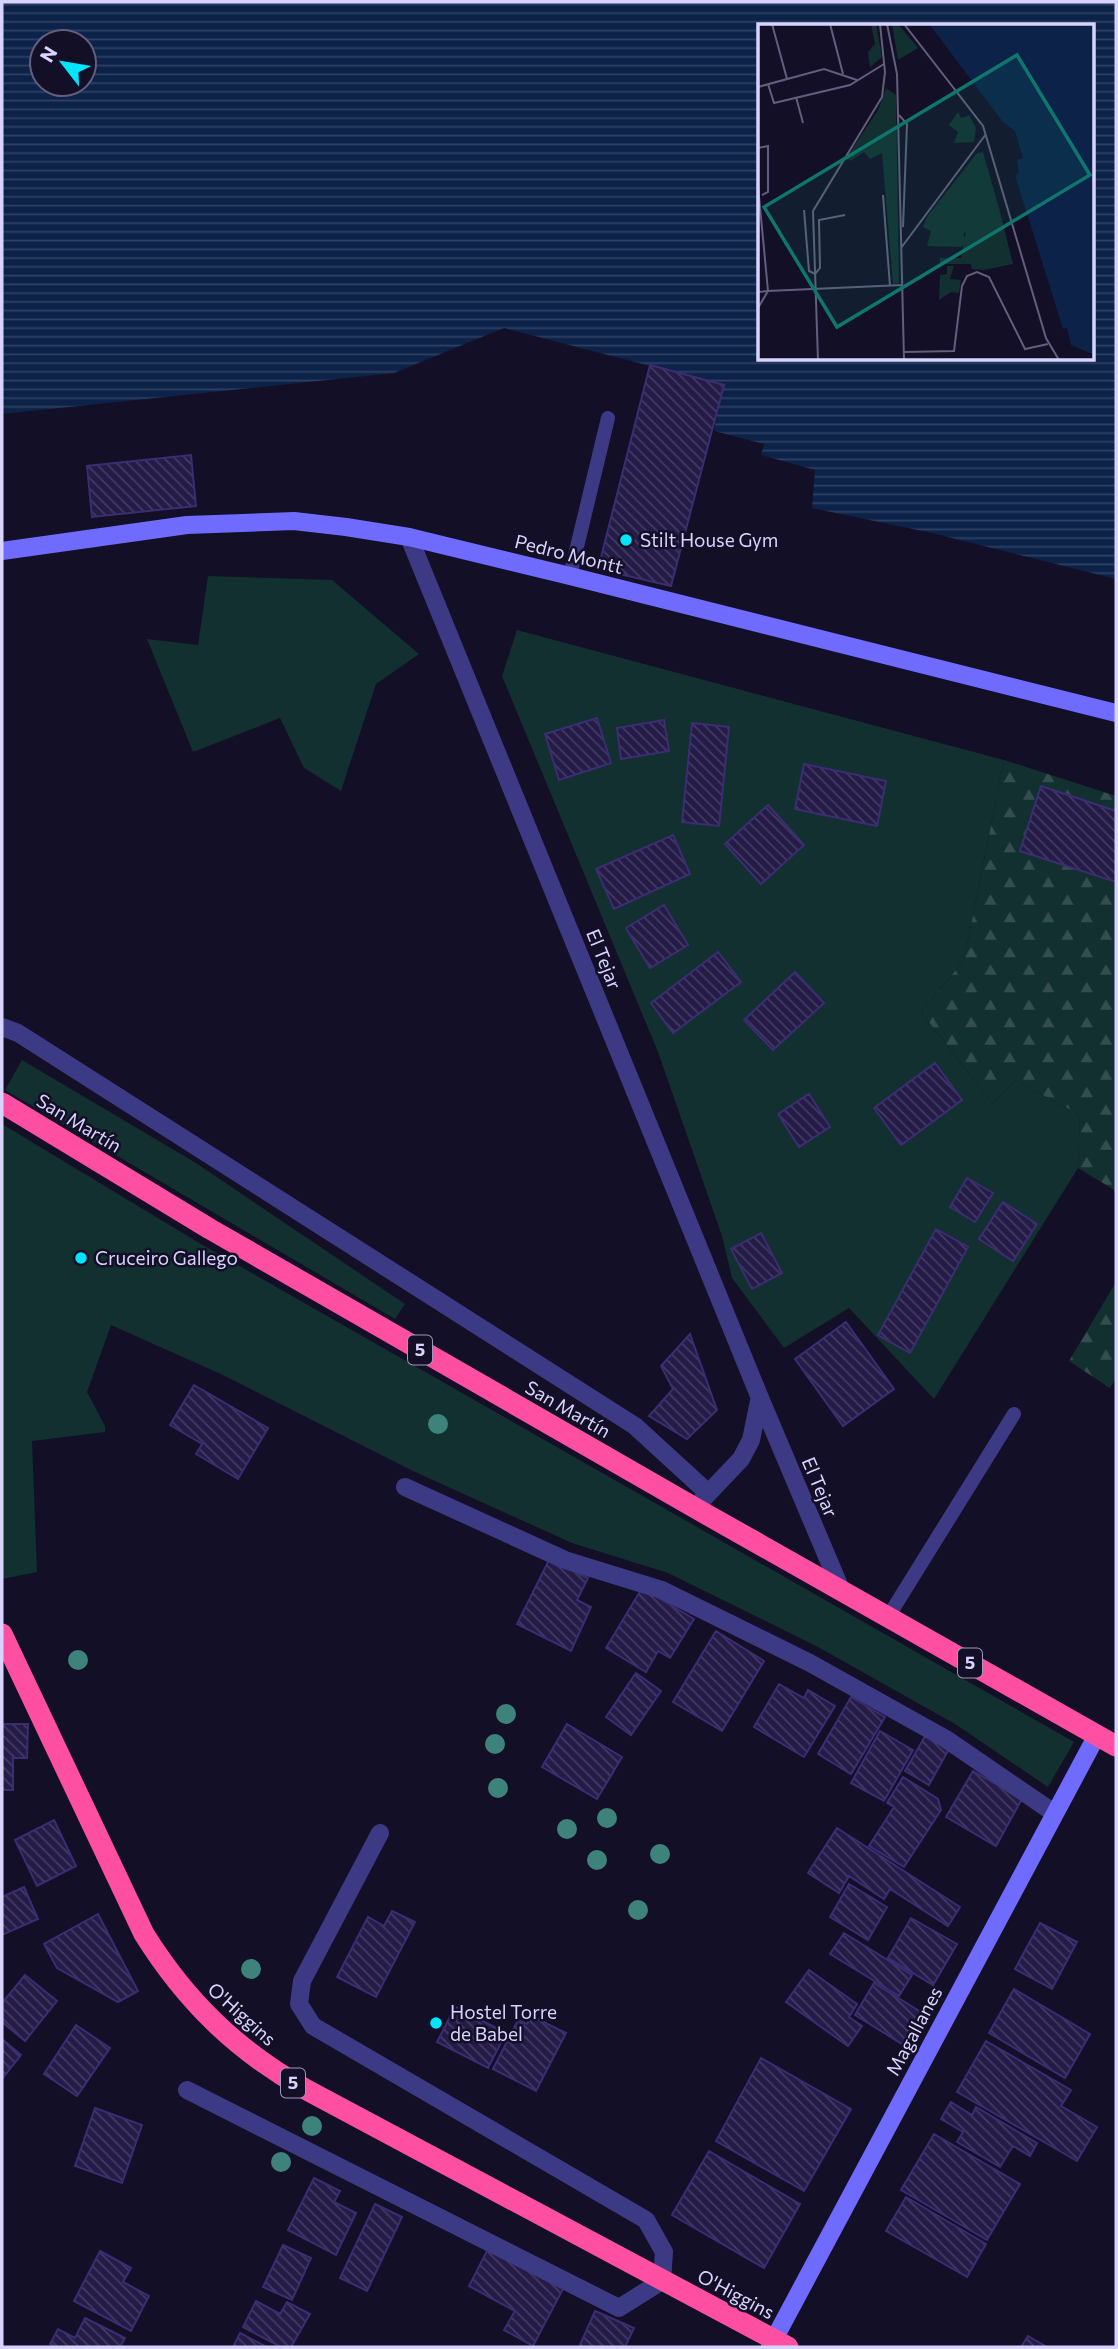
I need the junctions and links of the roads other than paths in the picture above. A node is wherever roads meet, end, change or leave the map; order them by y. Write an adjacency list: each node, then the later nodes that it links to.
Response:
1 (608, 418): 4 (lane)
2 (409, 537): 3 (main road, Pedro Montt); 4 (main road, Pedro Montt); 8 (street, El Tejar)
3 (2, 551)
4 (570, 576): 5 (main road, Pedro Montt)
5 (1116, 713)
6 (2, 1027): 11 (street, San Martín)
7 (2, 1103): 11 (highway, San Martín / 5)
8 (760, 1398): 11 (street); 12 (street, El Tejar)
9 (1014, 1414): 13 (lane)
10 (405, 1487): 17 (street)
11 (702, 1501): 12 (highway, San Martín / 5)
12 (842, 1592): 13 (highway, San Martín / 5)
13 (888, 1617): 15 (highway, San Martín / 5)
14 (2, 1634): 20 (highway, O'Higgins / 5)
15 (1097, 1735): 16 (highway, San Martín / 5); 17 (main road, Magallanes)
16 (1116, 1746)
17 (1054, 1813): 21 (main road, Magallanes)
18 (380, 1833): 20 (street)
19 (187, 2090): 20 (street)
20 (662, 2281): 21 (highway, O'Higgins / 5)
21 (777, 2345)

